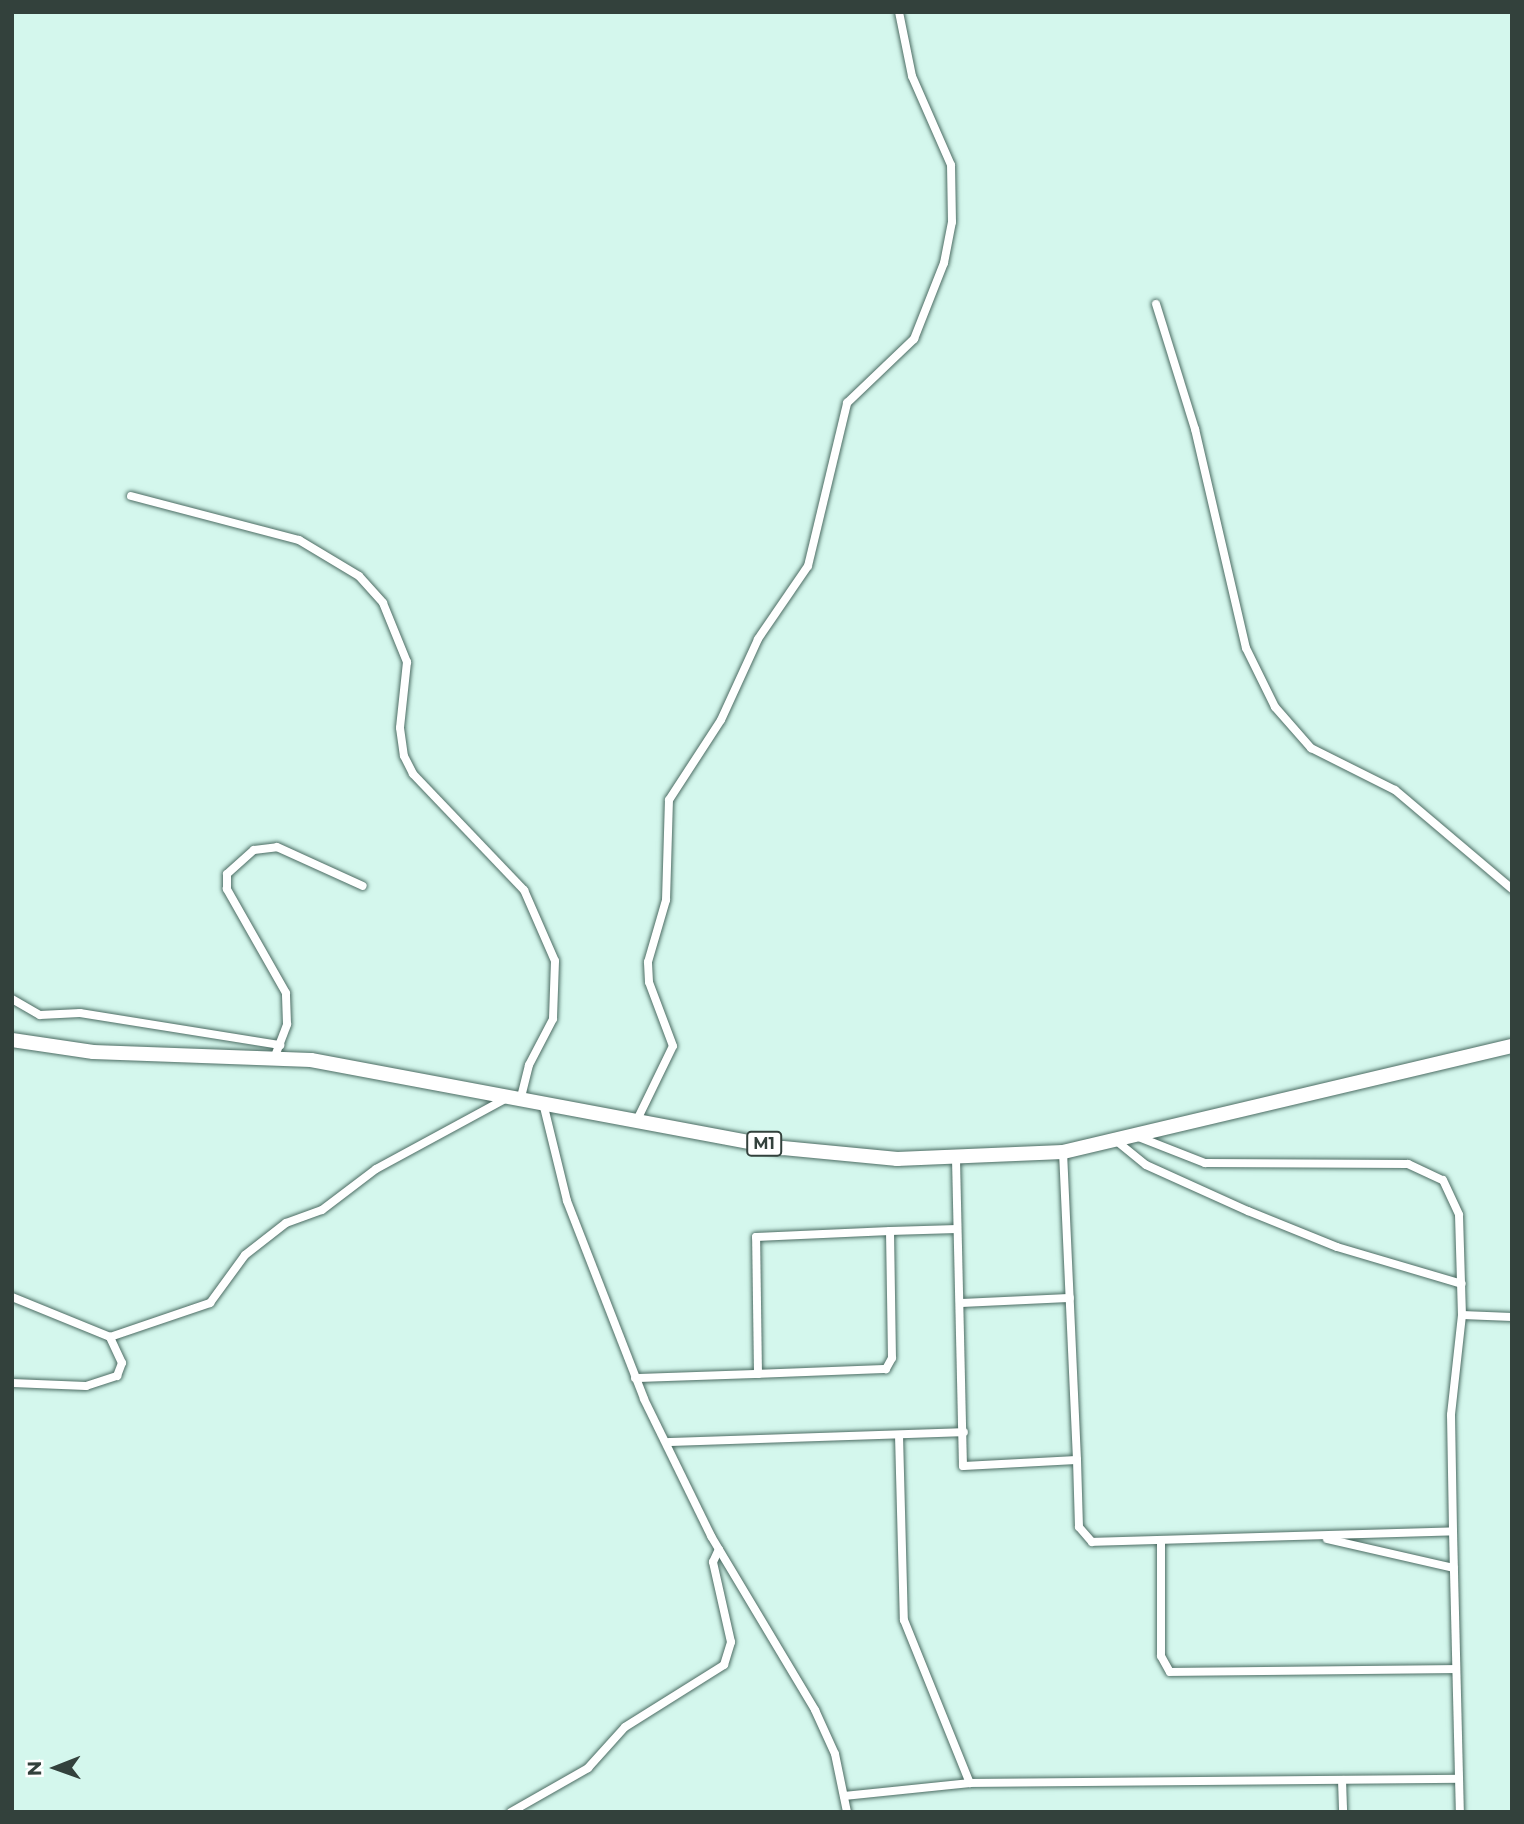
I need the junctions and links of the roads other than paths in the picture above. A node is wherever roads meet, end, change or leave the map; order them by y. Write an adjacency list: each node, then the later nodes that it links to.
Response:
1 (899, 12): 12 (street)
2 (1156, 304): 5 (street)
3 (131, 496): 10 (street)
4 (363, 886): 9 (street)
5 (1512, 889)
6 (12, 999): 9 (street)
7 (12, 1040): 9 (highway, M1)
8 (1512, 1046): 13 (highway, M1)
9 (278, 1051): 10 (highway, M1)
10 (515, 1097): 11 (highway, M1); 25 (street)
11 (543, 1103): 12 (highway, M1); 27 (street)
12 (637, 1120): 16 (highway, M1)
13 (1133, 1134): 14 (highway, M1); 19 (street)
14 (1114, 1139): 15 (highway, M1); 19 (street)
15 (1063, 1152): 16 (highway, M1); 21 (street)
16 (956, 1159): 17 (street)
17 (957, 1229): 18 (street); 22 (street)
18 (890, 1231): 26 (street); 26 (street)
19 (1461, 1284): 23 (street)
20 (12, 1297): 25 (street)
21 (1070, 1298): 22 (street); 32 (street)
22 (960, 1303): 29 (street)
23 (1462, 1315): 24 (street); 33 (street)
24 (1512, 1317)
25 (110, 1337): 28 (street)
26 (758, 1374): 27 (street)
27 (635, 1378): 31 (street)
28 (12, 1382)
29 (964, 1432): 30 (street); 32 (street)
30 (899, 1435): 31 (street); 41 (street)
31 (667, 1442): 36 (street)
32 (1077, 1460): 35 (street)
33 (1453, 1531): 34 (street); 37 (street)
34 (1315, 1536): 35 (street); 37 (street)
35 (1161, 1542): 38 (street)
36 (719, 1549): 42 (street); 43 (street)
37 (1454, 1567): 38 (street)
38 (1456, 1669): 39 (street)
39 (1459, 1779): 40 (street); 46 (street)
40 (1342, 1780): 41 (street); 45 (street)
41 (970, 1783): 42 (street)
42 (844, 1796): 44 (street)
43 (511, 1812)
44 (847, 1812)
45 (1343, 1812)
46 (1460, 1812)

